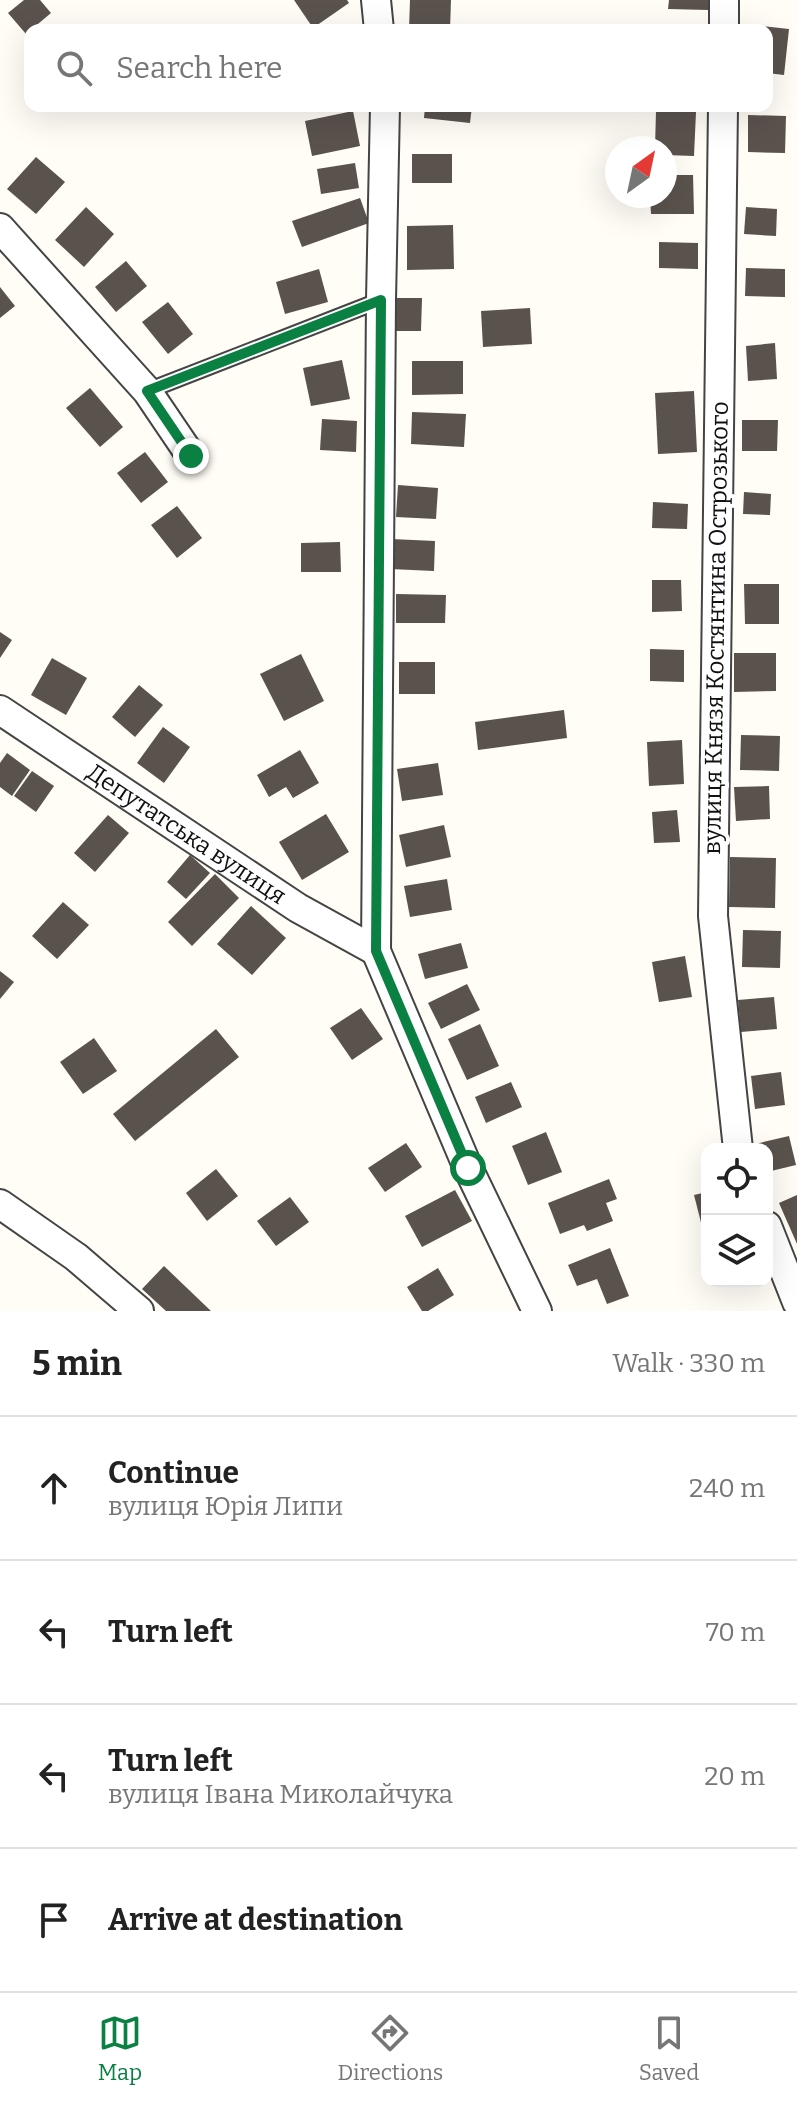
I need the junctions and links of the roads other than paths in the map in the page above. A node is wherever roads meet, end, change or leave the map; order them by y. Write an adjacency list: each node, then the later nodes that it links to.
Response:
1 (376, 0): 3 (street)
2 (724, 0): 4 (street)
3 (378, 24)
4 (724, 24)
5 (385, 112): 8 (street)
6 (723, 112): 13 (street, вулиця Князя Костянтина Острозького)
7 (0, 228): 9 (street)
8 (381, 300): 9 (lane); 12 (street)
9 (147, 391): 10 (street)
10 (191, 456)
11 (0, 710): 12 (street, Депутатська вулиця)
12 (376, 951): 18 (street)
13 (737, 1143)
14 (0, 1204): 17 (street)
15 (773, 1241): 16 (street)
16 (797, 1302)
17 (139, 1311)
18 (537, 1311)

